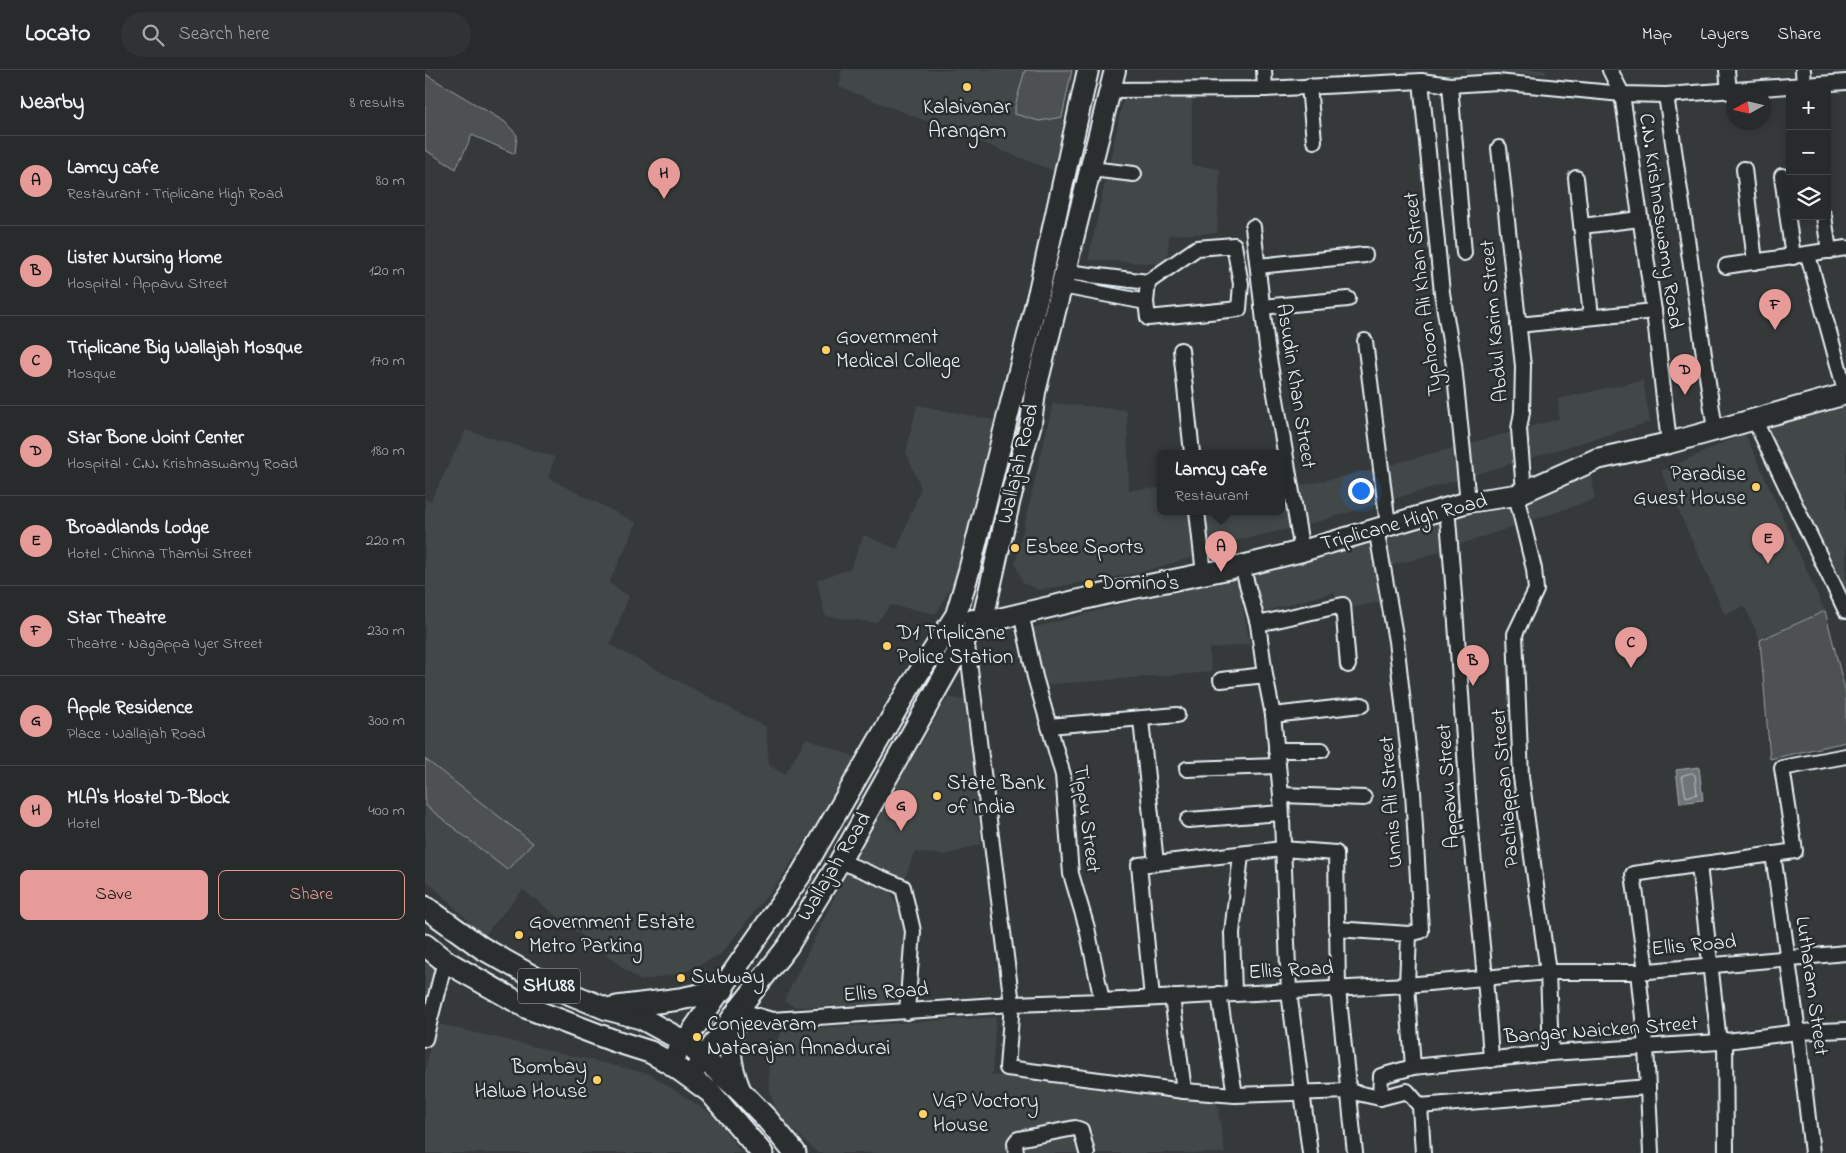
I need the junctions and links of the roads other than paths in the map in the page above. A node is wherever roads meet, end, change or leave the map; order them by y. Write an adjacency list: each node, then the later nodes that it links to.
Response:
1 (1088, 70): 68 (main road, Wallajah Road)
2 (1115, 70): 17 (main road, Wallajah Road)
3 (1264, 70): 16 (street)
4 (1610, 70): 19 (street, C.N. Krishnaswamy Road)
5 (1727, 70): 11 (street)
6 (1803, 70): 12 (street)
7 (1390, 75): 8 (street); 13 (street)
8 (1421, 81): 10 (street); 59 (street, Typhoon Ali Khan Street)
9 (1846, 82): 12 (street)
10 (1451, 85): 19 (street); 34 (street)
11 (1728, 85)
12 (1804, 85)
13 (1309, 86): 16 (street); 21 (street)
14 (1786, 87): 15 (street)
15 (1771, 88)
16 (1265, 89): 17 (street)
17 (1109, 90): 23 (main road, Wallajah Road)
18 (1726, 92): 20 (street)
19 (1622, 94): 20 (street); 28 (street, C.N. Krishnaswamy Road)
20 (1666, 95): 53 (street)
21 (1315, 141)
22 (1499, 148): 48 (street, Abdul Karim Street)
23 (1091, 169): 25 (street); 41 (main road, Wallajah Road)
24 (1744, 169): 38 (street)
25 (1134, 174)
26 (1782, 176): 37 (street)
27 (1576, 178): 30 (street)
28 (1640, 219): 30 (street); 46 (street, C.N. Krishnaswamy Road)
29 (1825, 220): 33 (street)
30 (1582, 226): 47 (street)
31 (1253, 227): 39 (street, Asudin Khan Street)
32 (1846, 248): 33 (street)
33 (1829, 251): 36 (street)
34 (1464, 253)
35 (1365, 255): 39 (street)
36 (1808, 255): 37 (street); 51 (street)
37 (1793, 257): 38 (street)
38 (1755, 262): 40 (street)
39 (1258, 266): 45 (street, Asudin Khan Street)
40 (1726, 266)
41 (1064, 279): 42 (street); 44 (street); 69 (main road, Wallajah Road)
42 (1148, 282): 44 (street); 44 (street)
43 (1348, 299): 45 (street)
44 (1146, 302)
45 (1262, 307): 56 (street, Asudin Khan Street)
46 (1654, 311): 47 (street); 54 (street, C.N. Krishnaswamy Road)
47 (1591, 316): 48 (street)
48 (1518, 325): 58 (street, Abdul Karim Street)
49 (1365, 341): 62 (street)
50 (1181, 350): 55 (street)
51 (1846, 394): 52 (main road, Triplicane High Road)
52 (1755, 420): 53 (main road, Triplicane High Road); 66 (street)
53 (1715, 430): 54 (main road, Triplicane High Road)
54 (1669, 443): 58 (main road, Triplicane High Road)
55 (1192, 450)
56 (1285, 450)
57 (1285, 452): 63 (street, Asudin Khan Street)
58 (1520, 493): 59 (main road, Triplicane High Road); 104 (street, Pachiappan Street)
59 (1468, 502): 60 (main road, Triplicane High Road)
60 (1447, 508): 62 (main road, Triplicane High Road); 105 (street, Appavu Street)
61 (1197, 515): 65 (street)
62 (1382, 527): 63 (main road, Triplicane High Road); 97 (street, Unnis Ali Street)
63 (1302, 551): 64 (main road, Triplicane High Road)
64 (1242, 566): 65 (main road, Triplicane High Road); 70 (street)
65 (1204, 574): 67 (main road, Triplicane High Road)
66 (1846, 611)
67 (1021, 613): 69 (main road, Triplicane High Road); 79 (street, Tippu Street)
68 (956, 615): 69 (main road); 108 (main road, Wallajah Road)
69 (982, 623): 71 (main road, Wallajah Road)
70 (1258, 624): 72 (street); 73 (street)
71 (966, 637): 92 (main road, Wallajah Road); 115 (street)
72 (1348, 665)
73 (1265, 675): 74 (street); 76 (street)
74 (1221, 680)
75 (1362, 705): 76 (street)
76 (1273, 714): 80 (street)
77 (1177, 715): 78 (street)
78 (1141, 720): 79 (street); 93 (street)
79 (1049, 726): 114 (street, Tippu Street)
80 (1276, 750): 81 (street); 83 (street)
81 (1322, 750)
82 (1846, 756): 90 (street)
83 (1278, 766): 84 (street); 85 (street)
84 (1187, 769)
85 (1281, 795): 86 (street); 87 (street)
86 (1364, 798)
87 (1281, 813): 88 (street); 89 (street)
88 (1188, 820)
89 (1282, 850): 91 (street); 96 (street); 109 (street)
90 (1773, 854): 94 (street); 100 (street, Lutharam Street)
91 (1241, 855): 93 (street); 110 (street)
92 (840, 861): 118 (main road, Wallajah Road); 119 (street)
93 (1156, 863): 113 (street)
94 (1699, 865): 102 (street); 103 (street)
95 (425, 907): 117 (main road, SHU88)
96 (1336, 929): 97 (street); 107 (street)
97 (1409, 934): 106 (street)
98 (425, 945): 101 (main road, SHU88)
99 (1846, 953): 100 (street, Ellis Road)
100 (1787, 958): 102 (street, Ellis Road); 121 (street, Lutharam Street)
101 (445, 961): 116 (street); 129 (main road, SHU88)
102 (1709, 965): 103 (street, Ellis Road); 123 (street)
103 (1642, 971): 104 (street, Ellis Road); 125 (street)
104 (1548, 972): 105 (street, Ellis Road); 126 (street, Pachiappan Street)
105 (1486, 976): 106 (street, Ellis Road); 128 (street, Appavu Street)
106 (1407, 985): 107 (street, Ellis Road); 130 (street)
107 (1339, 988): 109 (street, Ellis Road); 135 (street)
108 (723, 990): 117 (main road); 124 (main road, Wallajah Road)
109 (1289, 992): 110 (street, Ellis Road); 134 (street)
110 (1234, 993): 111 (street, Ellis Road)
111 (1219, 994): 112 (street, Ellis Road); 137 (street)
112 (1172, 997): 113 (street, Ellis Road); 136 (street)
113 (1152, 998): 114 (street, Ellis Road)
114 (1102, 1002): 115 (street, Ellis Road)
115 (1012, 1004): 119 (street, Ellis Road); 136 (street)
116 (428, 1009): 122 (street)
117 (607, 1009): 124 (main road, SHU88)
118 (738, 1010): 119 (street, Ellis Road); 127 (main road, Wallajah Road); 133 (main road)
119 (907, 1012)
120 (1846, 1030): 121 (street, Bangar Naicken Street)
121 (1798, 1032): 123 (street, Bangar Naicken Street); 149 (street, Lutharam Street)
122 (425, 1039)
123 (1722, 1041): 125 (street, Bangar Naicken Street); 148 (street)
124 (685, 1042): 127 (main road, SHU88); 129 (main road, Wallajah Road)
125 (1646, 1046): 126 (street, Bangar Naicken Street); 132 (street)
126 (1551, 1053): 128 (street, Bangar Naicken Street)
127 (702, 1058): 131 (main road, Wallajah Road); 133 (main road, SHU88)
128 (1491, 1060): 130 (street, Bangar Naicken Street)
129 (671, 1063): 131 (main road, SHU88)
130 (1413, 1067): 138 (street, Bangar Naicken Street)
131 (690, 1077): 140 (main road, SHU88)
132 (1648, 1088): 139 (street); 147 (street)
133 (740, 1091): 141 (main road, SHU88)
134 (1302, 1091): 135 (street); 137 (street); 144 (street)
135 (1348, 1091): 138 (street); 145 (street)
136 (1184, 1092): 137 (street)
137 (1235, 1095)
138 (1380, 1098): 139 (street)
139 (1420, 1106): 146 (street)
140 (762, 1153)
141 (795, 1153)
142 (1016, 1153): 143 (street)
143 (1087, 1153)
144 (1310, 1153)
145 (1355, 1153)
146 (1423, 1153)
147 (1651, 1153)
148 (1726, 1153)
149 (1812, 1153)

